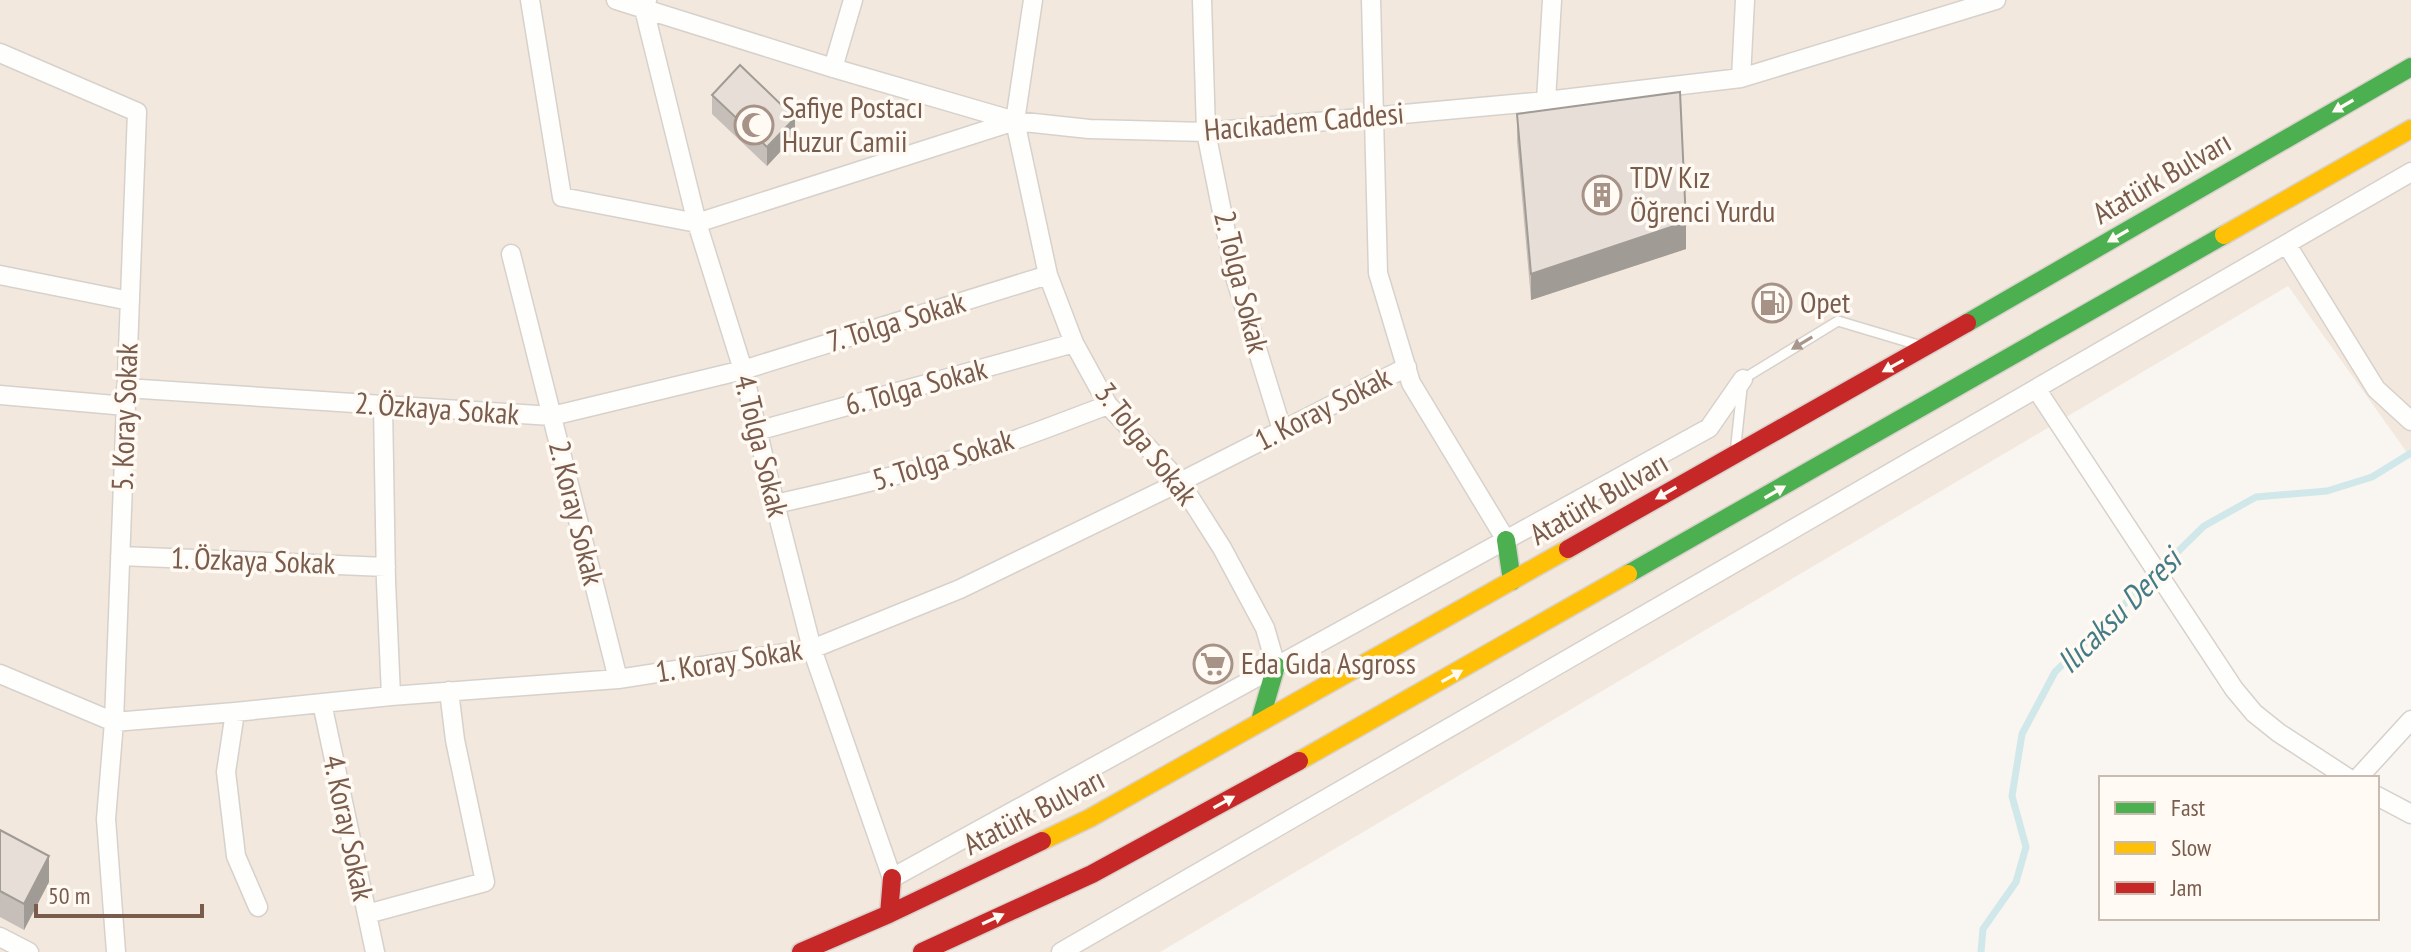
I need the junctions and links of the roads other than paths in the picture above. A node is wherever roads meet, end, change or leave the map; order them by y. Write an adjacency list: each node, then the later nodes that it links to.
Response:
1 (530, 0): 21 (street)
2 (616, 0): 10 (street, Hacıkadem Caddesi)
3 (853, 0): 13 (street)
4 (1033, 0): 17 (street)
5 (1202, 0): 19 (street, 2. Tolga Sokak)
6 (1371, 0): 16 (street)
7 (1552, 0): 15 (street)
8 (1745, 0): 14 (street)
9 (1996, 0): 14 (street, Hacıkadem Caddesi)
10 (646, 5): 13 (street, Hacıkadem Caddesi); 21 (street, 4. Tolga Sokak)
11 (0, 53): 26 (street, 5. Koray Sokak)
12 (2411, 67): 28 (highway, Atatürk Bulvarı, one-way to 28)
13 (833, 68): 17 (street, Hacıkadem Caddesi)
14 (1741, 78): 15 (street, Hacıkadem Caddesi)
15 (1546, 101): 16 (street, Hacıkadem Caddesi)
16 (1375, 117): 19 (street, Hacıkadem Caddesi); 29 (street)
17 (1015, 121): 19 (street, Hacıkadem Caddesi); 21 (street); 25 (street, 3. Tolga Sokak)
18 (2411, 129): 72 (highway, one-way to 18)
19 (1206, 132): 39 (street, 2. Tolga Sokak)
20 (2411, 172): 22 (street)
21 (697, 223): 30 (street, 4. Tolga Sokak)
22 (2287, 245): 32 (street); 38 (street)
23 (511, 254): 37 (street, 2. Koray Sokak)
24 (0, 275): 26 (street)
25 (1048, 275): 27 (street, 3. Tolga Sokak); 30 (street, 7. Tolga Sokak)
26 (130, 301): 34 (street, 5. Koray Sokak)
27 (1074, 343): 36 (street, 3. Tolga Sokak); 40 (street, 6. Tolga Sokak)
28 (1926, 347): 31 (lane, one-way to 31); 41 (highway, Atatürk Bulvarı, one-way to 41)
29 (1407, 367): 39 (street, 1. Koray Sokak); 44 (street)
30 (743, 370): 37 (street, 2. Özkaya Sokak); 40 (street, 4. Tolga Sokak)
31 (1743, 379): 41 (lane); 44 (street)
32 (2037, 390): 59 (street); 73 (street)
33 (0, 395): 34 (street, 2. Özkaya Sokak)
34 (126, 397): 35 (street, 2. Özkaya Sokak); 45 (street, 5. Koray Sokak)
35 (383, 405): 37 (street, 2. Özkaya Sokak); 46 (street)
36 (1108, 405): 42 (street, 3. Tolga Sokak); 43 (street, 5. Tolga Sokak)
37 (552, 416): 51 (street, 2. Koray Sokak)
38 (2411, 421)
39 (1282, 430): 42 (street, 1. Koray Sokak)
40 (757, 431): 43 (street, 4. Tolga Sokak)
41 (1734, 454): 47 (highway, Atatürk Bulvarı, one-way to 47)
42 (1180, 482): 48 (street, 1. Koray Sokak); 49 (street, 3. Tolga Sokak)
43 (775, 504): 48 (street, 4. Tolga Sokak)
44 (1506, 540): 47 (highway); 49 (street)
45 (120, 556): 46 (street, 1. Özkaya Sokak); 58 (street, 5. Koray Sokak)
46 (386, 567): 53 (street)
47 (1512, 581): 57 (highway, Atatürk Bulvarı)
48 (812, 649): 51 (street, 1. Koray Sokak); 63 (street, 4. Tolga Sokak)
49 (1276, 666): 57 (highway); 63 (street)
50 (0, 674): 58 (street, 1. Koray Sokak)
51 (618, 679): 52 (street, 1. Koray Sokak)
52 (449, 691): 53 (street, 1. Koray Sokak); 65 (street)
53 (391, 696): 54 (street, 1. Koray Sokak)
54 (322, 703): 55 (street, 1. Koray Sokak); 65 (street, 4. Koray Sokak)
55 (235, 712): 58 (street, 1. Koray Sokak); 64 (street)
56 (2411, 720): 60 (street)
57 (1260, 721): 66 (highway, Atatürk Bulvarı)
58 (114, 722): 69 (street, 5. Koray Sokak)
59 (2345, 776)
60 (2360, 776)
61 (2379, 797): 62 (street)
62 (2411, 814)
63 (892, 878): 66 (highway)
64 (258, 907)
65 (367, 914): 70 (street, 4. Koray Sokak)
66 (889, 914): 71 (highway, Atatürk Bulvarı)
67 (0, 937): 68 (street)
68 (29, 952)
69 (116, 952)
70 (375, 952)
71 (801, 952)
72 (922, 952)
73 (1061, 952)

